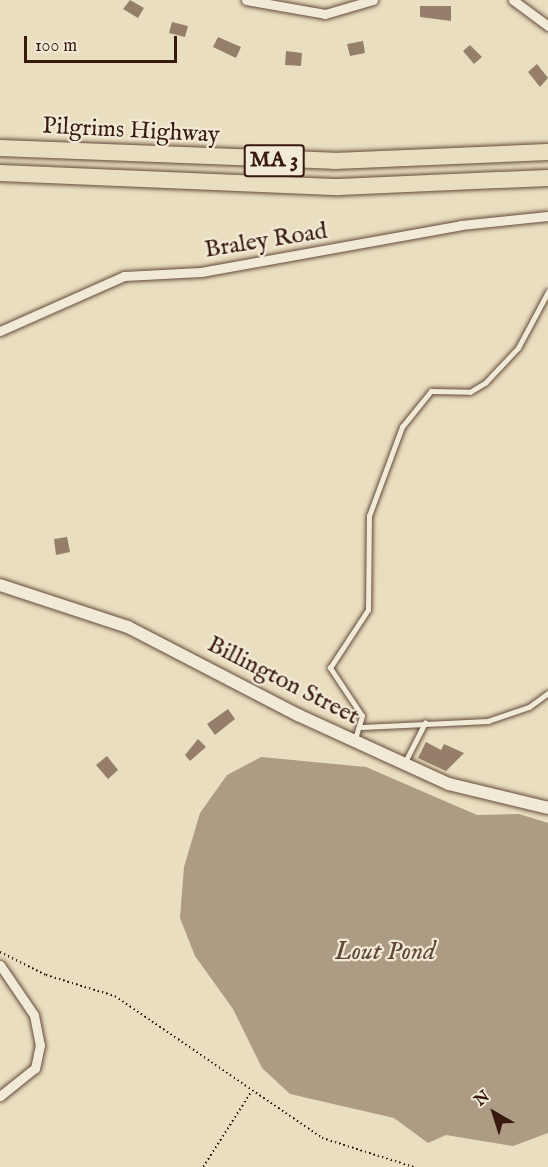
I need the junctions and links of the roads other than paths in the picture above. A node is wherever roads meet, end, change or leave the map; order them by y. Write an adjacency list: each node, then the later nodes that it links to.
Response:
1 (246, 0): 2 (street)
2 (374, 0)
3 (513, 0): 4 (street)
4 (548, 26)
5 (0, 148): 6 (highway, Pilgrims Highway / MA 3)
6 (548, 152)
7 (0, 173): 8 (highway, Pilgrims Highway / MA 3)
8 (548, 178)
9 (548, 216): 11 (street, Braley Road)
10 (548, 292): 15 (lane)
11 (0, 331)
12 (0, 585): 16 (street, Billington Street)
13 (548, 693): 14 (lane)
14 (425, 723): 15 (lane); 17 (lane)
15 (362, 727): 16 (lane)
16 (353, 741): 17 (street, Billington Street)
17 (404, 765): 18 (street, Billington Street)
18 (548, 808)
19 (0, 965): 20 (street)
20 (0, 1096)

